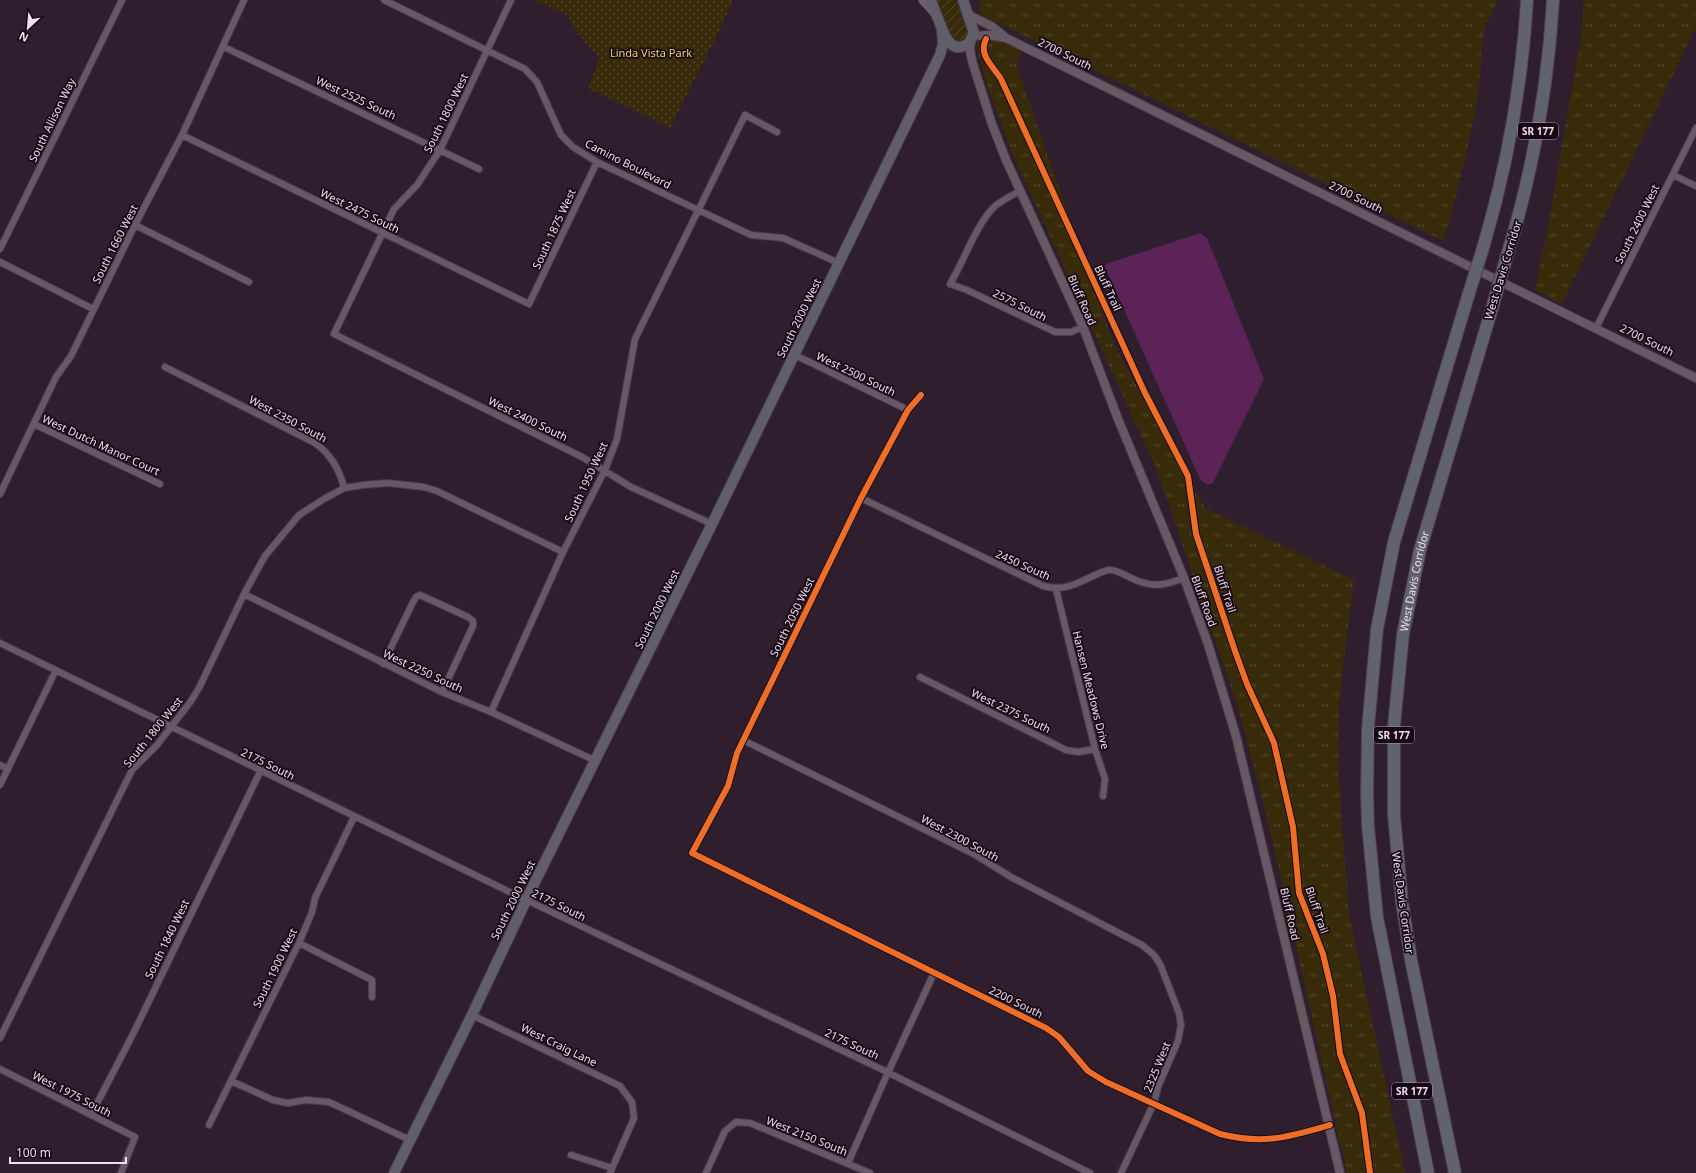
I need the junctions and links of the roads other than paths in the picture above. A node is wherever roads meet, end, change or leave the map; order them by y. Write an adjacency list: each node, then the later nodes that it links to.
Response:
1 (122, 0): 31 (street, South Allison Way)
2 (244, 0): 15 (street, South 1660 West)
3 (384, 0): 16 (street, Camino Boulevard)
4 (511, 0): 16 (street, South 1800 West)
5 (923, 0): 10 (main road)
6 (931, 0): 10 (main road)
7 (1527, 0): 98 (highway, SR 177, bridge)
8 (1553, 0): 99 (highway, West Davis Corridor / SR 177, bridge)
9 (968, 6): 12 (main road); 13 (street)
10 (937, 16): 11 (main road)
11 (942, 30): 14 (main road); 17 (main road, South 2000 West)
12 (972, 38): 13 (street); 14 (main road); 18 (street, Bluff Road)
13 (1006, 38): 38 (street, 2700 South)
14 (957, 46): 17 (main road); 18 (street, Bluff Road)
15 (224, 47): 21 (street, South 1660 West); 22 (street, West 2525 South)
16 (487, 49): 22 (street, South 1800 West); 23 (street, Camino Boulevard)
17 (940, 55): 33 (main road, South 2000 West)
18 (972, 62): 27 (street, Bluff Road)
19 (1696, 128): 25 (street, South 2400 West)
20 (777, 132): 28 (street, South 1950 West)
21 (182, 135): 29 (street, South 1660 West); 30 (street, West 2475 South)
22 (440, 150): 24 (street, West 2525 South); 30 (street, South 1800 West)
23 (597, 162): 28 (street, Camino Boulevard); 35 (street, South 1875 West)
24 (479, 169)
25 (1673, 175): 26 (street); 38 (street, South 2400 West)
26 (1696, 186)
27 (1020, 191): 37 (street, Bluff Road); 37 (street, 2575 South)
28 (698, 211): 33 (street, Camino Boulevard); 46 (street, South 1950 West)
29 (135, 225): 34 (street); 36 (street, South 1660 West)
30 (382, 233): 35 (street, West 2475 South); 39 (street, South 1800 West)
31 (0, 249)
32 (0, 262): 36 (street)
33 (839, 263): 40 (main road, South 2000 West)
34 (249, 282)
35 (529, 304)
36 (93, 309): 45 (street, South 1660 West)
37 (1083, 327): 53 (street, Bluff Road)
38 (1596, 328): 42 (street, 2700 South)
39 (334, 334): 46 (street, West 2400 South)
40 (794, 355): 44 (street, West 2500 South); 51 (main road, South 2000 West)
41 (165, 367): 48 (street, West 2350 South)
42 (1696, 378)
43 (921, 395): 44 (street, South 2050 West)
44 (908, 410): 50 (street, South 2050 West)
45 (34, 424): 47 (street, West Dutch Manor Court); 49 (street, South 1660 West)
46 (605, 470): 51 (street, West 2400 South); 52 (street, South 1950 West)
47 (160, 484)
48 (344, 488): 52 (street); 55 (street, South 1800 West)
49 (0, 494)
50 (861, 498): 54 (street, 2450 South); 63 (street, South 2050 West)
51 (712, 524): 65 (main road, South 2000 West)
52 (564, 552): 61 (street, South 1950 West)
53 (1184, 578): 54 (street, 2450 South); 86 (street, Bluff Road)
54 (1056, 589): 64 (street, Hansen Meadows Drive)
55 (244, 594): 57 (street, West 2250 South); 62 (street, South 1800 West)
56 (0, 643): 58 (street, 2175 South)
57 (383, 664): 60 (street, West 2250 South); 60 (street)
58 (56, 670): 62 (street, 2175 South); 67 (street)
59 (920, 677): 64 (street, West 2375 South)
60 (442, 692): 61 (street, West 2250 South)
61 (491, 712): 65 (street, West 2250 South)
62 (170, 727): 68 (street, 2175 South); 79 (street, South 1800 West)
63 (743, 740): 72 (street, South 2050 West); 75 (street, West 2300 South)
64 (1095, 749): 70 (street, Hansen Meadows Drive)
65 (596, 761): 73 (main road, South 2000 West)
66 (0, 765): 67 (street)
67 (8, 769): 69 (street)
68 (260, 772): 71 (street, 2175 South); 84 (street, South 1840 West)
69 (0, 785)
70 (1103, 796)
71 (354, 817): 73 (street, 2175 South); 74 (street, South 1900 West)
72 (692, 853): 76 (street, 2200 South)
73 (526, 900): 78 (main road, South 2000 West); 81 (street, 2175 South)
74 (299, 943): 77 (street); 82 (street, South 1900 West)
75 (1160, 964): 83 (street, 2325 West)
76 (934, 973): 81 (street); 83 (street, 2200 South)
77 (372, 997)
78 (472, 1015): 87 (main road, South 2000 West); 90 (street, West Craig Lane)
79 (0, 1038)
80 (0, 1069): 84 (street, West 1975 South)
81 (888, 1072): 89 (street); 95 (street, 2175 South)
82 (231, 1081): 85 (street, South 1900 West); 87 (street)
83 (1154, 1103): 86 (street, 2200 South); 96 (street, 2325 West)
84 (91, 1115): 91 (street, West 1975 South)
85 (209, 1125)
86 (1330, 1125): 97 (street, Bluff Road)
87 (410, 1140): 92 (main road, South 2000 West)
88 (571, 1155): 90 (street)
89 (848, 1163): 93 (street, West 2150 South); 94 (street, West 2150 South)
90 (611, 1170)
91 (121, 1173)
92 (394, 1173)
93 (706, 1173)
94 (870, 1173)
95 (1090, 1173)
96 (1121, 1173)
97 (1340, 1173)
98 (1428, 1173)
99 (1455, 1173)

